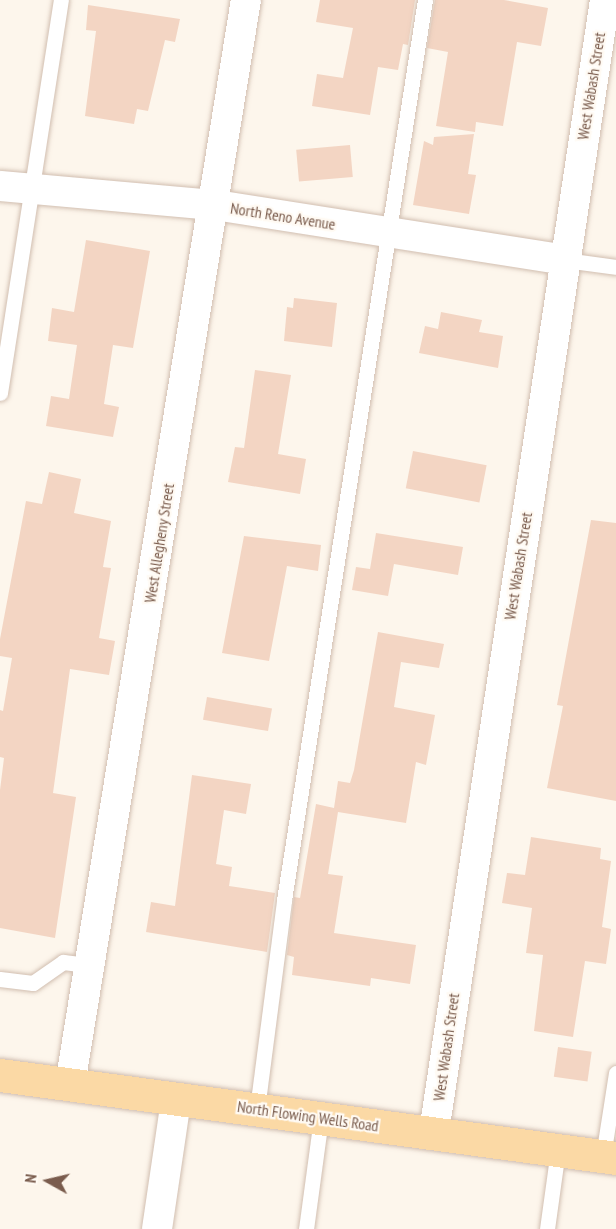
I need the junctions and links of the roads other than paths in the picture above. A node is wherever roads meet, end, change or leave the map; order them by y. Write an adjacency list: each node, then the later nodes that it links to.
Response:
1 (61, 0): 6 (lane)
2 (246, 0): 7 (street, West Allegheny Street)
3 (425, 0): 8 (lane)
4 (605, 0): 9 (street, West Wabash Street)
5 (0, 186): 6 (street, North Reno Avenue)
6 (30, 188): 7 (street, North Reno Avenue); 11 (lane)
7 (215, 205): 8 (street, North Reno Avenue); 12 (street, West Allegheny Street)
8 (390, 232): 9 (street, North Reno Avenue); 18 (lane)
9 (564, 260): 10 (lane); 20 (street, West Wabash Street)
10 (616, 267)
11 (0, 393)
12 (88, 965): 13 (lane); 16 (street, West Allegheny Street)
13 (0, 979)
14 (616, 1073): 22 (lane)
15 (0, 1075): 16 (main road, North Flowing Wells Road)
16 (70, 1085): 17 (main road, North Flowing Wells Road)
17 (176, 1100): 18 (main road, North Flowing Wells Road); 23 (street)
18 (257, 1109): 19 (main road, North Flowing Wells Road)
19 (321, 1118): 20 (main road, North Flowing Wells Road); 24 (lane)
20 (434, 1132): 21 (main road, North Flowing Wells Road)
21 (558, 1150): 22 (main road, North Flowing Wells Road); 25 (lane)
22 (609, 1157)
23 (157, 1229)
24 (306, 1229)
25 (547, 1229)

